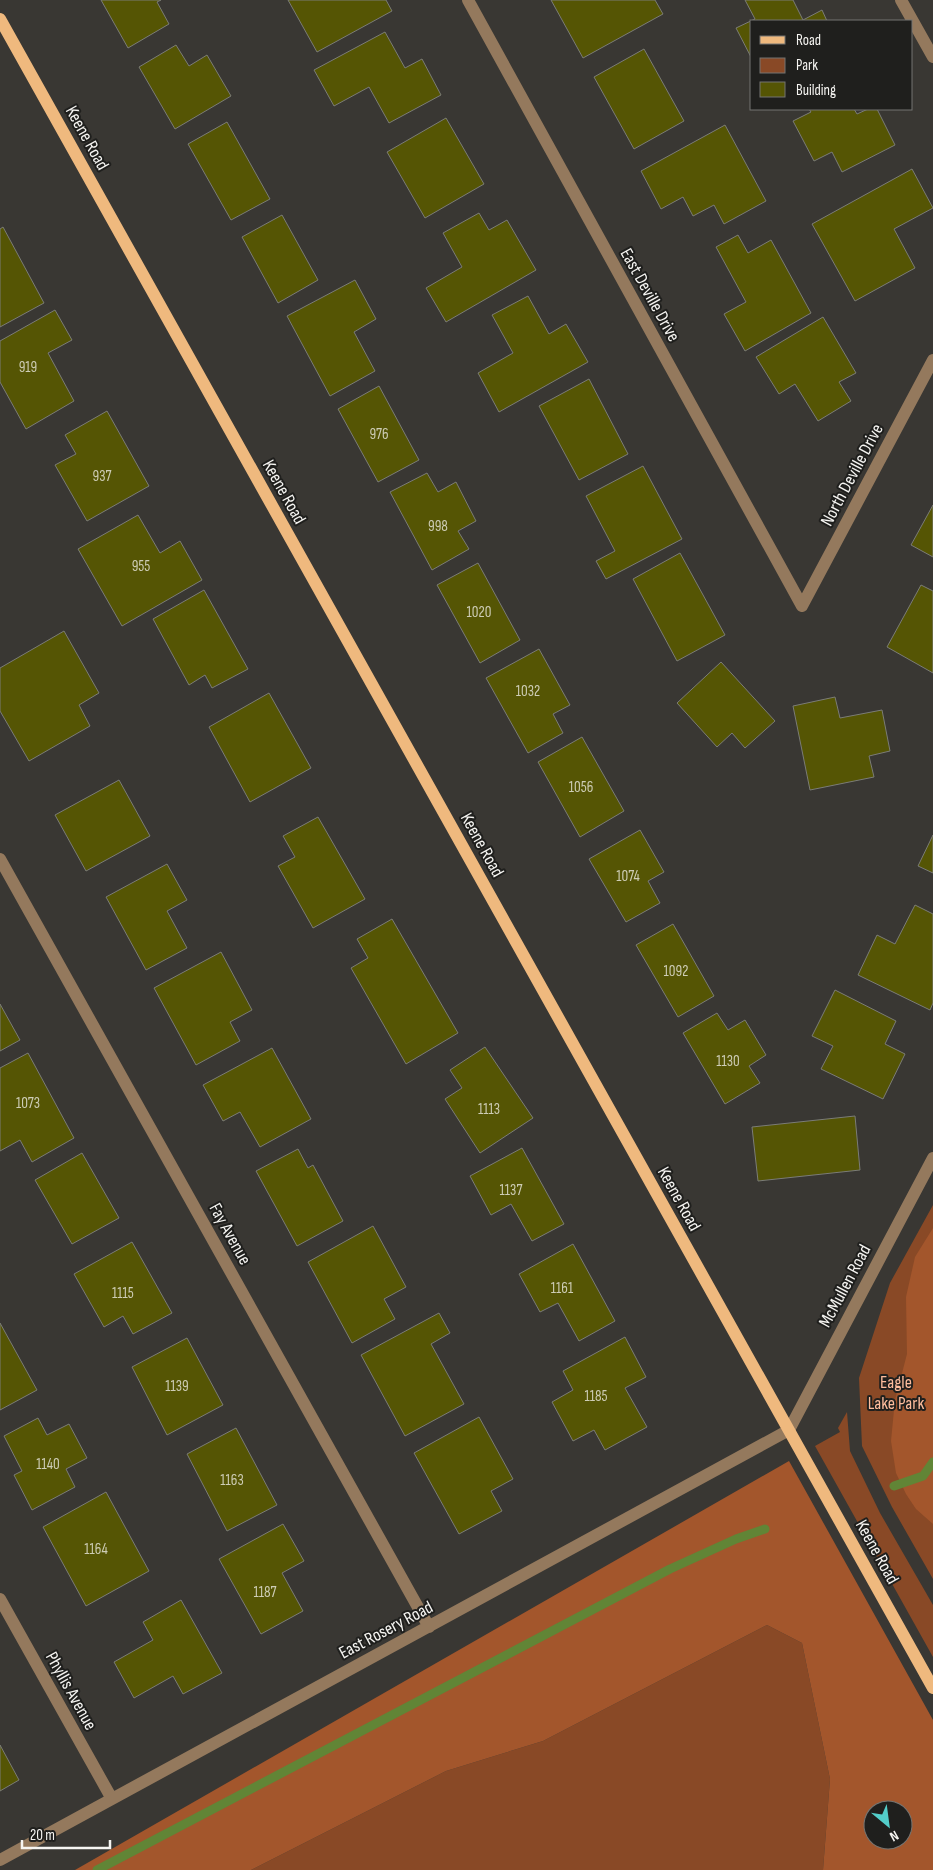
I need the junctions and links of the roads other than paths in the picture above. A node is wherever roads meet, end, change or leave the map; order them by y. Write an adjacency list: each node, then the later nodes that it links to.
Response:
1 (468, 0): 8 (street, East Deville Drive)
2 (902, 0): 3 (street)
3 (913, 20)
4 (913, 20): 6 (street)
5 (0, 21): 11 (main road, Keene Road)
6 (933, 57)
7 (933, 360): 8 (street, North Deville Drive)
8 (802, 606)
9 (0, 859): 13 (street, Fay Avenue)
10 (933, 1158): 11 (street, McMullen Road)
11 (789, 1430): 13 (street, East Rosery Road); 14 (main road, Keene Road)
12 (0, 1600): 15 (street, Phyllis Avenue)
13 (429, 1627): 15 (street, East Rosery Road)
14 (933, 1688)
15 (112, 1799): 16 (street, East Rosery Road)
16 (0, 1860)

